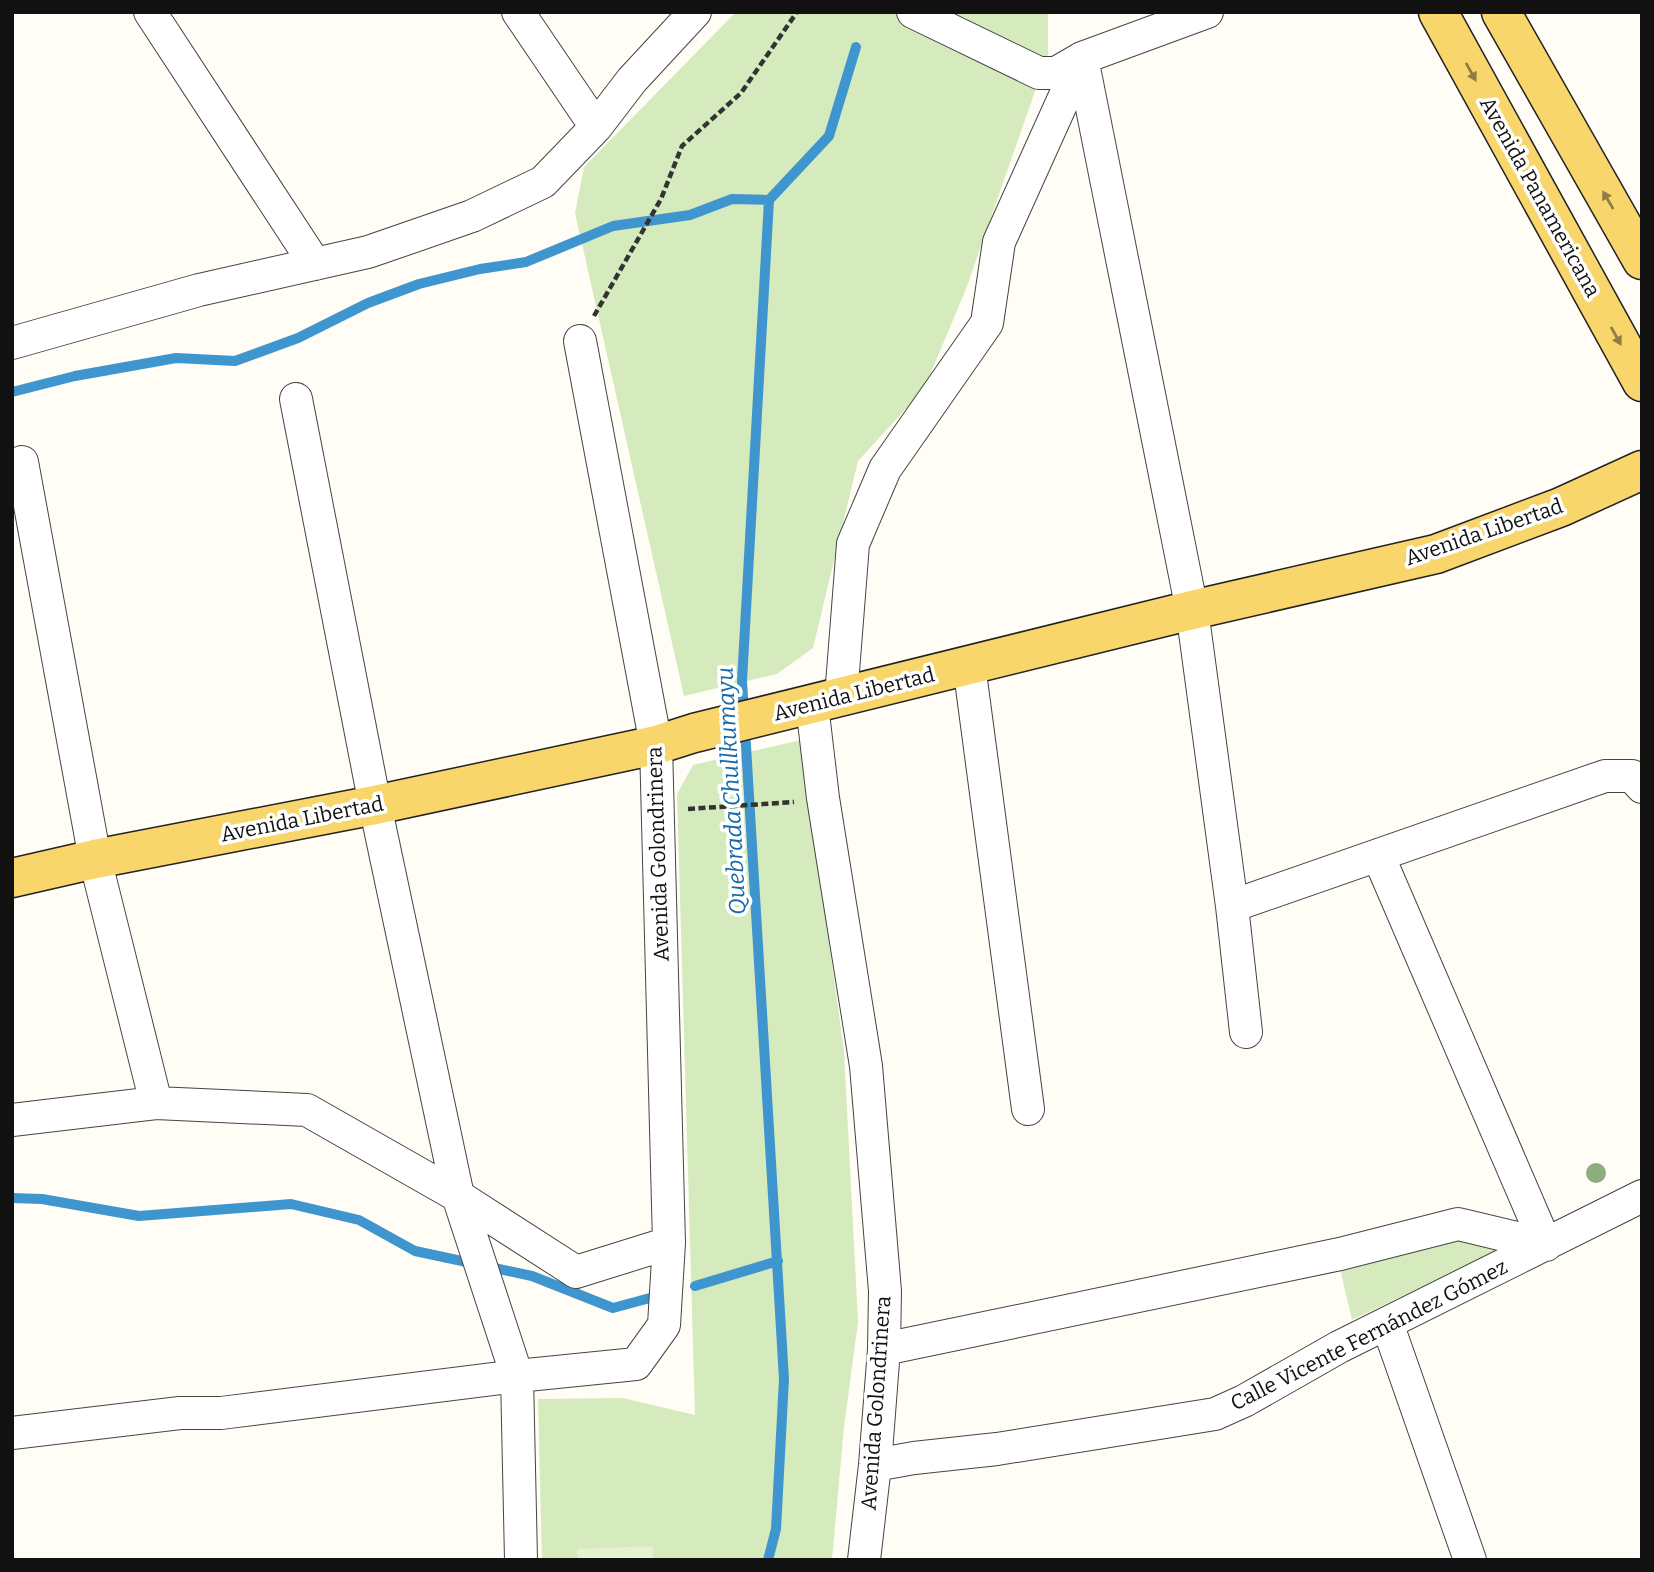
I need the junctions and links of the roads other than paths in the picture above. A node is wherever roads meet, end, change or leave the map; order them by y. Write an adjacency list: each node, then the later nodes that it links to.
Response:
1 (518, 12): 9 (street)
2 (695, 12): 9 (street)
3 (913, 12): 8 (street)
4 (1207, 12): 8 (street)
5 (1438, 12): 14 (main road, Avenida Panamericana, one-way to 14)
6 (1501, 12): 10 (main road, one-way to 6)
7 (165, 18): 11 (street)
8 (1082, 58): 18 (street); 20 (street, Avenida Golondrinera)
9 (596, 127): 11 (street)
10 (1642, 260)
11 (315, 264): 13 (street)
12 (580, 341): 21 (street, Avenida Golondrinera)
13 (12, 343)
14 (1642, 382)
15 (296, 399): 23 (street)
16 (22, 463): 25 (street)
17 (1642, 470): 18 (main road, Avenida Libertad)
18 (1192, 610): 19 (main road, Avenida Libertad); 27 (street)
19 (969, 665): 20 (main road, Avenida Libertad); 30 (street)
20 (827, 701): 21 (main road, Avenida Libertad); 37 (street, Avenida Golondrinera)
21 (656, 745): 23 (main road, Avenida Libertad); 34 (street, Avenida Golondrinera)
22 (1642, 787): 24 (street)
23 (375, 805): 25 (main road, Avenida Libertad); 32 (street)
24 (1378, 855): 27 (street); 35 (street)
25 (95, 859): 26 (main road, Avenida Libertad); 29 (street)
26 (12, 878)
27 (1233, 906): 28 (street)
28 (1246, 1032)
29 (156, 1103): 31 (street); 32 (street)
30 (1028, 1109)
31 (12, 1120)
32 (458, 1196): 34 (street); 38 (street)
33 (1642, 1196): 35 (street, Calle Vicente Fernández Gómez)
34 (669, 1243): 38 (street, Avenida Golondrinera)
35 (1546, 1245): 36 (street, Calle Vicente Fernández Gómez); 37 (street)
36 (1387, 1323): 40 (street, Calle Vicente Fernández Gómez); 41 (street)
37 (884, 1349): 40 (street, Avenida Golondrinera)
38 (517, 1376): 39 (street); 42 (street)
39 (12, 1433)
40 (875, 1465): 43 (street, Avenida Golondrinera)
41 (1469, 1557)
42 (521, 1560)
43 (864, 1560)

